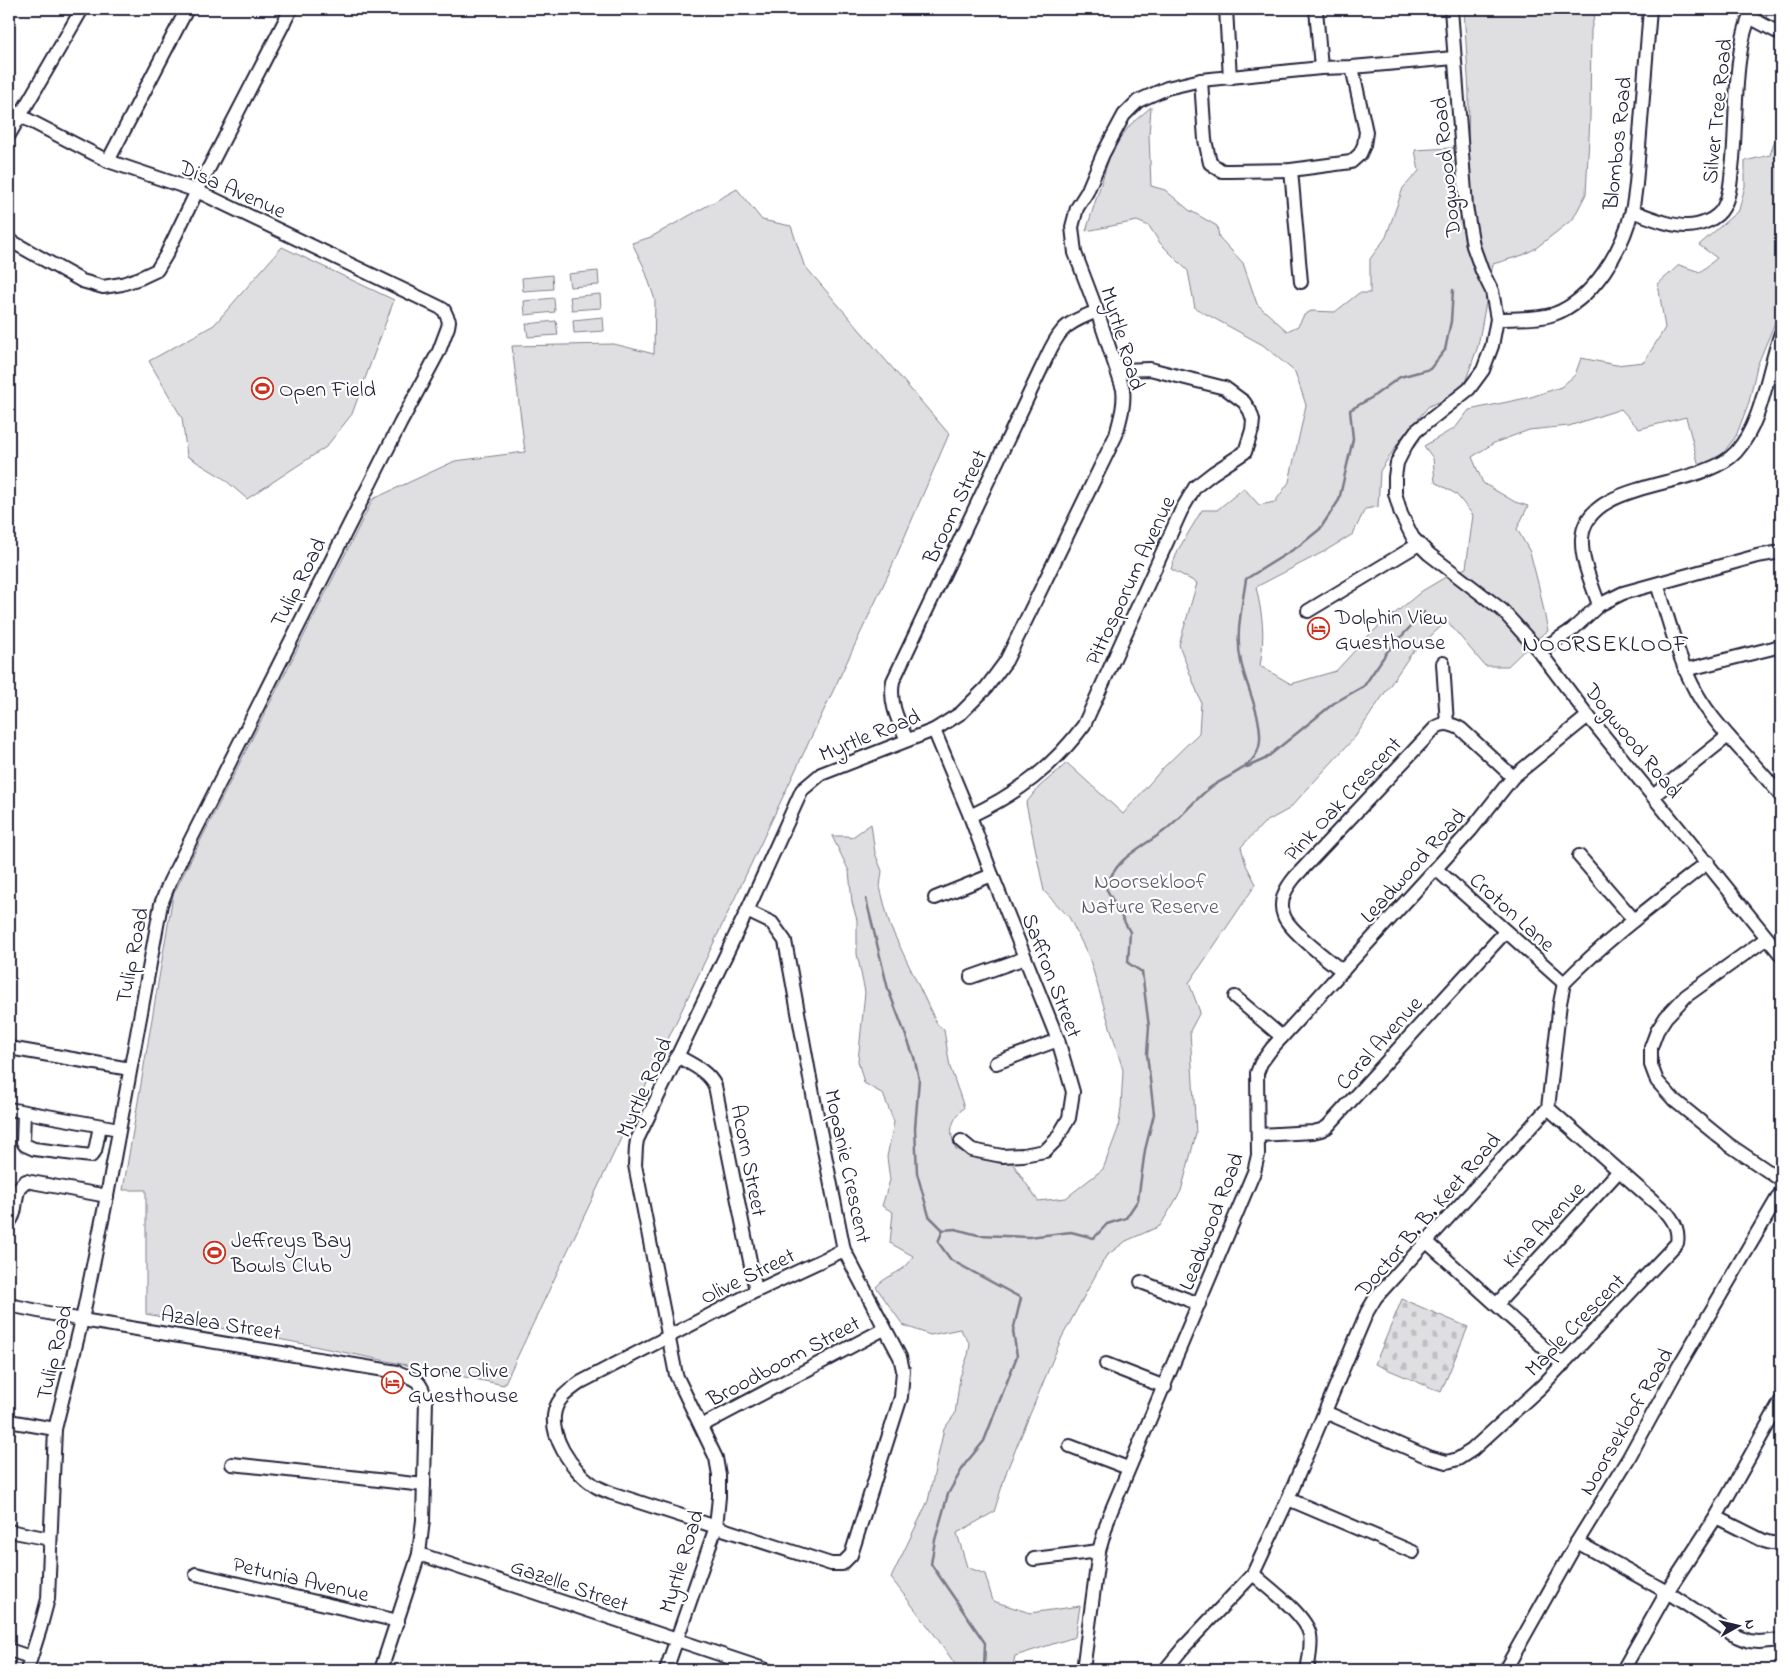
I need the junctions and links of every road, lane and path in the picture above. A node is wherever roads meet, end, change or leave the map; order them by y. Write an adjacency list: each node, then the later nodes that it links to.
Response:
1 (82, 9): 15 (street)
2 (187, 9): 17 (street)
3 (291, 9): 19 (street)
4 (1226, 9): 13 (street)
5 (1316, 9): 12 (street)
6 (1451, 9): 10 (street, Dogwood Road)
7 (1650, 9): 20 (street, Blombos Road)
8 (1751, 13): 9 (street); 20 (street, Silver Tree Road)
9 (1781, 34)
10 (1454, 58): 11 (street, Myrtle Road); 25 (street, Dogwood Road)
11 (1352, 67): 12 (street, Myrtle Road); 18 (street)
12 (1321, 68): 13 (street, Myrtle Road)
13 (1230, 78): 14 (street, Myrtle Road)
14 (1201, 80): 18 (street); 24 (street, Myrtle Road)
15 (15, 112): 16 (street); 17 (street, Disa Avenue)
16 (9, 135)
17 (108, 161): 19 (street, Disa Avenue)
18 (1291, 170): 22 (street)
19 (197, 191): 21 (street); 23 (street, Disa Avenue)
20 (1632, 212): 25 (street, Blombos Road)
21 (9, 240)
22 (1300, 282)
23 (440, 307): 66 (street, Tulip Road)
24 (1097, 311): 27 (street, Myrtle Road); 41 (street, Broom Street)
25 (1497, 319): 28 (street, Dogwood Road)
26 (1781, 333): 31 (street)
27 (1118, 370): 39 (street, Myrtle Road); 45 (street, Pittosporum Avenue)
28 (1419, 544): 32 (street); 34 (street, Dogwood Road)
29 (1781, 552): 30 (street)
30 (1657, 584): 31 (street); 36 (street)
31 (1599, 605): 34 (street)
32 (1308, 611)
33 (1781, 646): 36 (street)
34 (1539, 651): 37 (street, Dogwood Road)
35 (1443, 663): 38 (street)
36 (1685, 670): 40 (street)
37 (1588, 716): 42 (street, Leadwood Road); 44 (street, Dogwood Road)
38 (1447, 724): 42 (street); 57 (street, Pink Oak Crescent)
39 (934, 730): 41 (street, Myrtle Road); 45 (street, Saffron Street)
40 (1728, 736): 43 (street); 44 (street)
41 (907, 740): 51 (street, Myrtle Road)
42 (1513, 778): 48 (street, Leadwood Road)
43 (1780, 792)
44 (1653, 796): 47 (street, Dogwood Road)
45 (970, 816): 49 (street, Saffron Street)
46 (1579, 856): 52 (street)
47 (1708, 862): 52 (street); 54 (street, Dogwood Road)
48 (1436, 869): 53 (street, Croton Lane); 57 (street, Leadwood Road)
49 (992, 875): 50 (street); 56 (street, Saffron Street)
50 (935, 898)
51 (747, 911): 64 (street, Myrtle Road); 80 (street, Mopanie Crescent)
52 (1634, 920): 59 (street)
53 (1505, 932): 59 (street, Croton Lane); 72 (street, Coral Avenue)
54 (1767, 938): 55 (street, Dogwood Road); 75 (street)
55 (1781, 955)
56 (1025, 958): 58 (street); 62 (street, Saffron Street)
57 (1343, 971): 61 (street, Leadwood Road)
58 (971, 977)
59 (1564, 983): 67 (street)
60 (1235, 997): 61 (street)
61 (1282, 1037): 72 (street, Leadwood Road)
62 (1058, 1040): 65 (street); 73 (street, Saffron Street)
63 (9, 1048): 66 (street)
64 (677, 1056): 82 (street, Acorn Street); 88 (street, Myrtle Road)
65 (996, 1063)
66 (130, 1069): 71 (street, Tulip Road)
67 (1548, 1108): 74 (street, Maple Crescent); 79 (street, Doctor B. B. Keet Road)
68 (9, 1109): 69 (street)
69 (24, 1112): 70 (street); 70 (street)
70 (100, 1126): 71 (street)
71 (119, 1129): 77 (street, Tulip Road)
72 (1258, 1135): 83 (street, Leadwood Road)
73 (961, 1141)
74 (1618, 1172): 84 (street, Kina Avenue); 90 (street, Maple Crescent)
75 (1781, 1180)
76 (1781, 1192): 106 (street, Noorsekloof Road)
77 (107, 1196): 78 (street); 86 (street, Tulip Road)
78 (9, 1222)
79 (1427, 1242): 84 (street); 93 (street, Doctor B. B. Keet Road)
80 (844, 1250): 82 (street, Olive Street); 87 (street, Mopanie Crescent)
81 (1141, 1282): 83 (street)
82 (756, 1291): 88 (street, Olive Street)
83 (1199, 1304): 91 (street, Leadwood Road)
84 (1497, 1304): 90 (street)
85 (9, 1305): 86 (street, Azalea Street)
86 (82, 1320): 96 (street, Tulip Road); 100 (street, Azalea Street)
87 (884, 1329): 95 (street, Broodboom Street); 103 (street, Mopanie Crescent)
88 (668, 1337): 95 (street, Myrtle Road); 103 (street, Olive Street)
89 (1106, 1364): 91 (street)
90 (1563, 1365): 93 (street, Maple Crescent)
91 (1164, 1387): 99 (street, Leadwood Road)
92 (1781, 1401): 102 (street)
93 (1325, 1412): 101 (street, Doctor B. B. Keet Road)
94 (9, 1421): 96 (street)
95 (701, 1426): 103 (street, Myrtle Road)
96 (55, 1429): 105 (street, Tulip Road)
97 (1070, 1446): 99 (street)
98 (232, 1464): 100 (street)
99 (1128, 1468): 108 (street, Leadwood Road)
100 (424, 1485): 110 (street)
101 (1288, 1499): 109 (street); 113 (street, Doctor B. B. Keet Road)
102 (1716, 1517): 107 (street); 114 (street)
103 (716, 1527): 117 (street, Myrtle Road)
104 (9, 1531): 105 (street)
105 (50, 1540): 119 (street, Tulip Road)
106 (1577, 1542): 114 (street); 127 (street, Noorsekloof Road)
107 (1781, 1543)
108 (1099, 1551): 111 (street); 124 (street, Leadwood Road)
109 (1413, 1552)
110 (418, 1554): 115 (street); 117 (street, Gazelle Street)
111 (1034, 1559)
112 (196, 1574): 115 (street, Petunia Avenue)
113 (1253, 1574): 125 (street, Doctor B. B. Keet Road); 126 (street)
114 (1667, 1592): 116 (street); 128 (street)
115 (398, 1621): 121 (street)
116 (1781, 1640)
117 (676, 1641): 122 (street, Myrtle Road); 123 (street, Gazelle Street)
118 (9, 1650): 119 (street)
119 (30, 1657): 120 (street, Tulip Road)
120 (26, 1670)
121 (381, 1670)
122 (666, 1670)
123 (767, 1670)
124 (1082, 1670)
125 (1165, 1670)
126 (1307, 1670)
127 (1505, 1670)
128 (1623, 1670)

